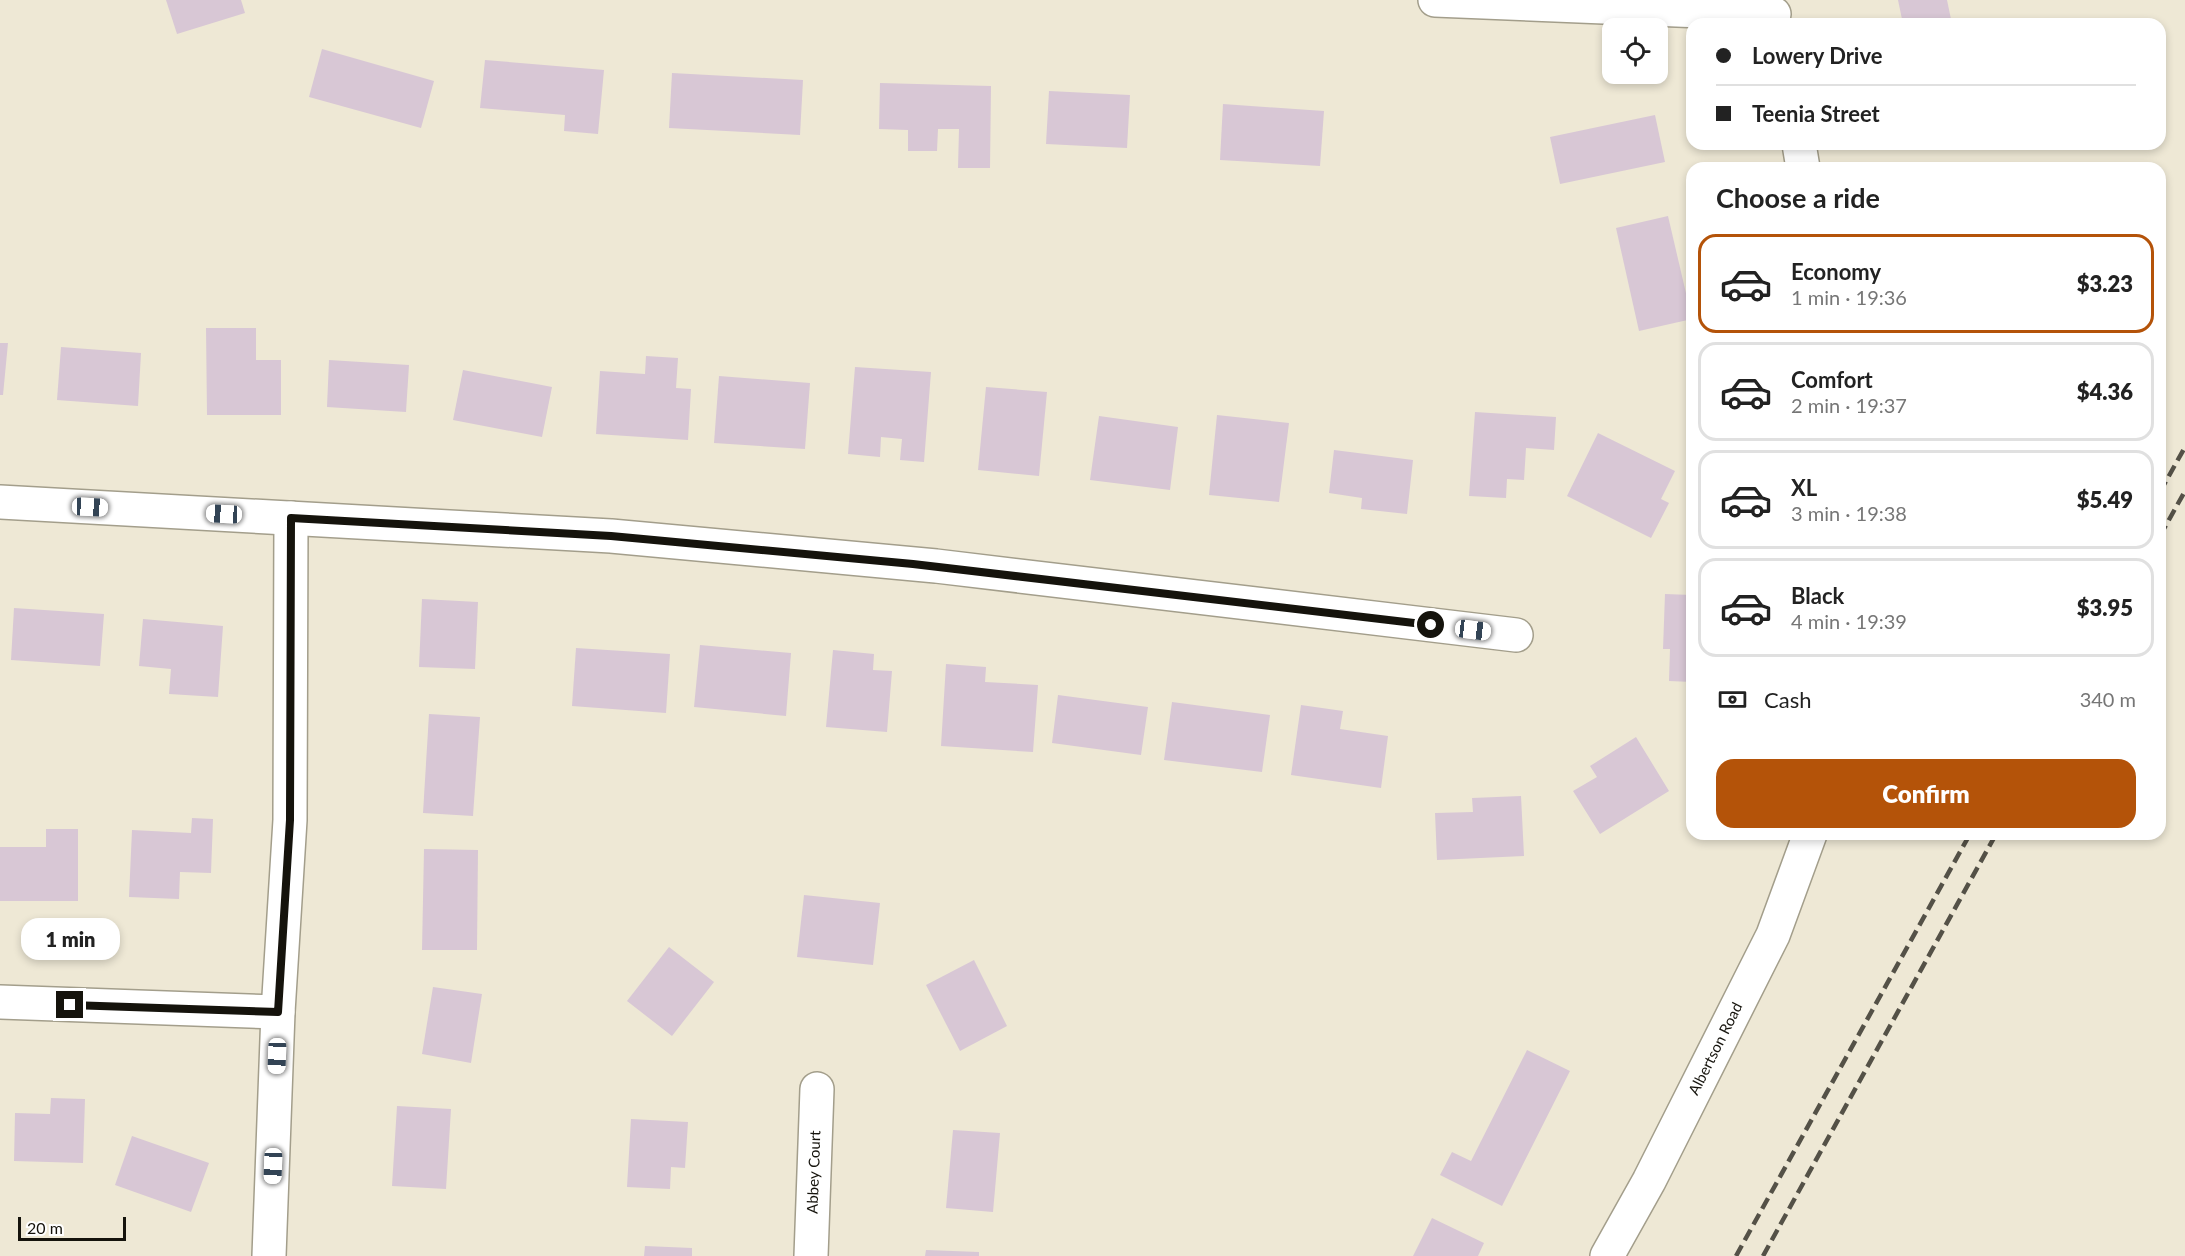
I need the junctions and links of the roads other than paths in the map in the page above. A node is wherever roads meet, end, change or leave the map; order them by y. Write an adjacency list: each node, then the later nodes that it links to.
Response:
1 (1435, 0): 2 (street)
2 (1773, 13)
3 (0, 502): 4 (street)
4 (291, 518): 5 (street); 8 (street)
5 (1516, 635)
6 (1808, 840): 12 (street, Albertson Road)
7 (0, 1002): 8 (street)
8 (278, 1012): 10 (street)
9 (817, 1089): 11 (street, Abbey Court)
10 (269, 1256)
11 (811, 1256)
12 (1607, 1256)

